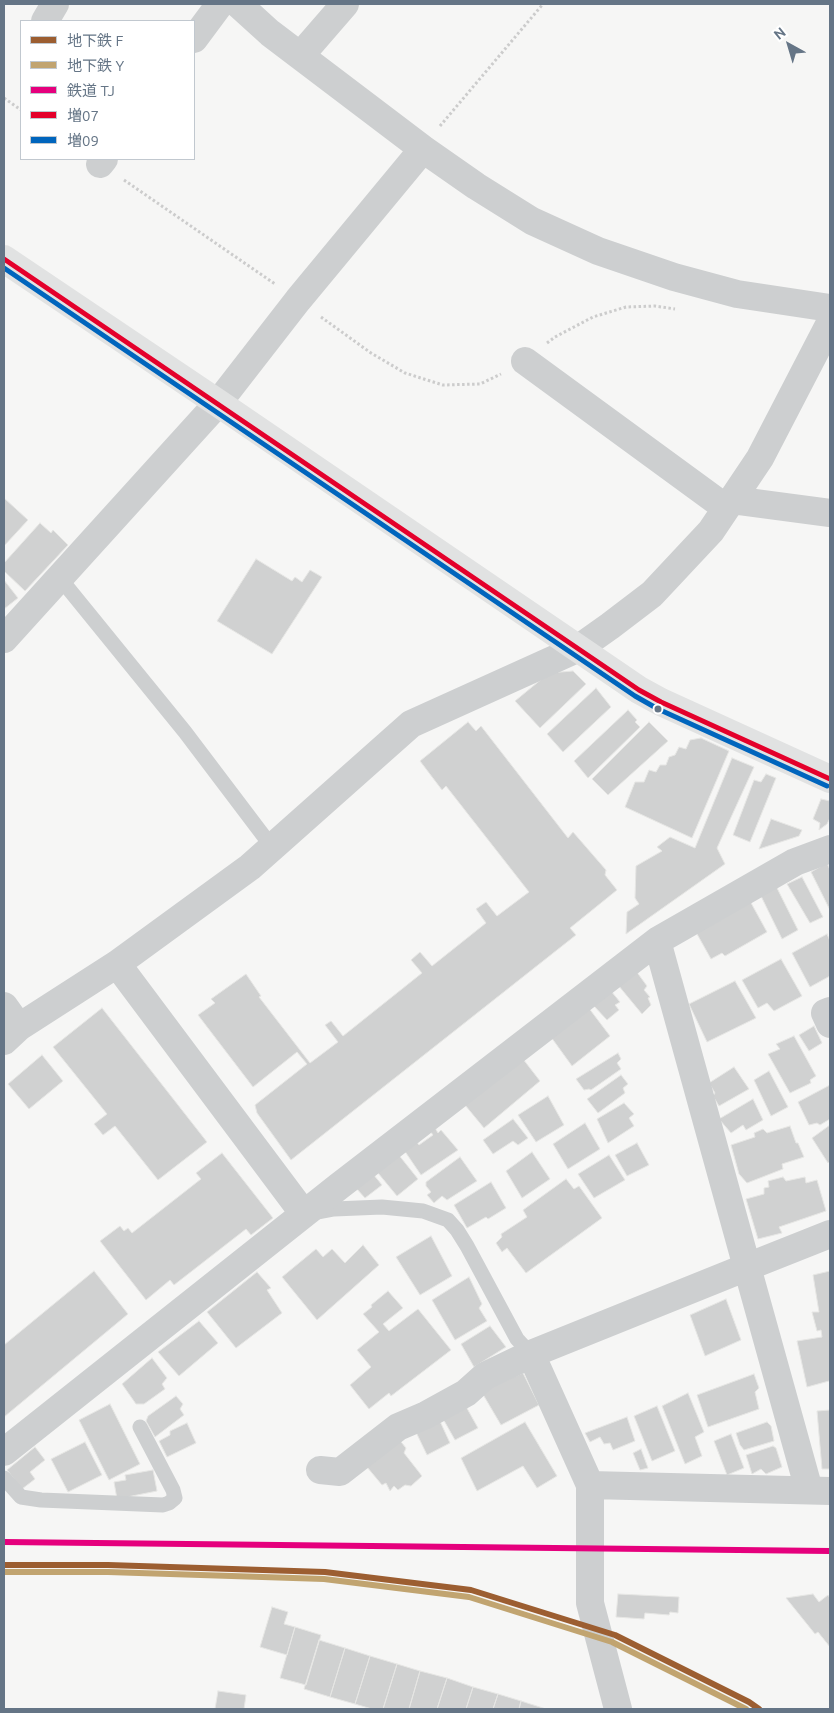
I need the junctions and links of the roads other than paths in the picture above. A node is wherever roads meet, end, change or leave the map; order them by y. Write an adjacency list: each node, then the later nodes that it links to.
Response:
1 (55, 4): 5 (street)
2 (220, 4): 6 (street)
3 (238, 4): 7 (street)
4 (345, 4): 7 (street)
5 (46, 20)
6 (195, 38)
7 (300, 56): 8 (street)
8 (430, 140): 10 (street); 13 (street)
9 (4, 259): 13 (street)
10 (830, 308)
11 (830, 323): 14 (street)
12 (525, 361): 14 (street)
13 (218, 403): 16 (street); 18 (street)
14 (729, 504): 15 (street); 18 (street)
15 (830, 513)
16 (59, 577): 17 (street); 20 (lane)
17 (4, 639)
18 (579, 648): 19 (street); 20 (street)
19 (830, 779)
20 (272, 847): 23 (street)
21 (830, 849): 22 (street)
22 (657, 941): 27 (street); 29 (street)
23 (117, 964): 25 (street); 27 (street)
24 (830, 1011): 26 (street)
25 (9, 1024)
26 (830, 1024)
27 (304, 1214): 30 (lane); 32 (street)
28 (830, 1234): 29 (street)
29 (747, 1268): 30 (street); 36 (street)
30 (532, 1354): 33 (street); 35 (street)
31 (140, 1427): 34 (lane)
32 (4, 1452)
33 (320, 1470)
34 (4, 1478)
35 (590, 1490): 36 (street); 37 (street)
36 (819, 1490)
37 (618, 1709)

